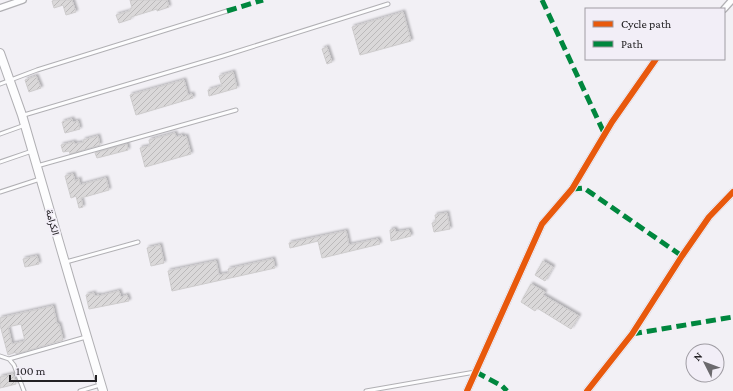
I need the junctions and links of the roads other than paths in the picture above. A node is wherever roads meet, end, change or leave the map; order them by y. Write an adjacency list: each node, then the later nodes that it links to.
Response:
1 (23, 0): 4 (street)
2 (732, 0): 5 (street)
3 (388, 4): 12 (lane)
4 (0, 8)
5 (725, 8)
6 (227, 11): 9 (lane)
7 (0, 53): 9 (main road, الكرامة)
8 (655, 60): 26 (street)
9 (9, 81): 10 (lane); 12 (main road, الكرامة)
10 (0, 84)
11 (236, 110): 17 (lane)
12 (22, 115): 13 (main road, الكرامة)
13 (25, 125): 14 (lane); 15 (main road, الكرامة)
14 (0, 134)
15 (32, 151): 16 (lane); 17 (main road, الكرامة)
16 (0, 162)
17 (37, 166): 18 (main road, الكرامة)
18 (40, 179): 19 (lane); 22 (main road, الكرامة)
19 (0, 192)
20 (733, 192): 32 (street)
21 (138, 242): 22 (lane)
22 (64, 262): 23 (main road, الكرامة)
23 (87, 337): 25 (lane); 27 (main road, الكرامة)
24 (0, 356): 25 (lane)
25 (9, 359): 28 (lane)
26 (476, 372): 30 (lane); 31 (street)
27 (103, 388): 29 (lane)
28 (24, 391)
29 (80, 391)
30 (366, 391)
31 (467, 391)
32 (587, 391)

